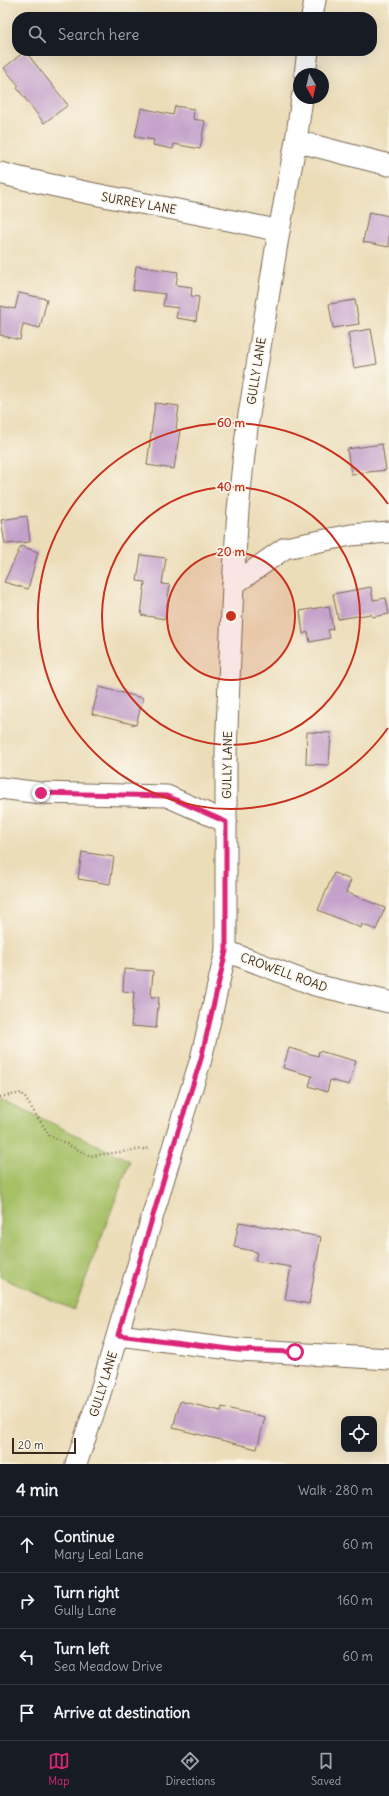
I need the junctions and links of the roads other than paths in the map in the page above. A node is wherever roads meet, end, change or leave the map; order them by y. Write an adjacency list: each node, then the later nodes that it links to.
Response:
1 (315, 0): 2 (street)
2 (313, 12)
3 (307, 56): 4 (street)
4 (306, 68)
5 (301, 104): 6 (street, GULLY LANE)
6 (296, 141): 7 (street); 9 (street, GULLY LANE)
7 (389, 165)
8 (0, 173): 9 (street, SURREY LANE)
9 (279, 231): 11 (street, GULLY LANE)
10 (389, 532): 11 (street)
11 (233, 585): 13 (street, GULLY LANE)
12 (0, 788): 13 (street)
13 (226, 822): 14 (street, GULLY LANE)
14 (226, 951): 15 (street, CROWELL ROAD); 16 (street, GULLY LANE)
15 (389, 1002)
16 (118, 1335): 17 (street); 18 (street, GULLY LANE)
17 (389, 1359)
18 (76, 1464)

